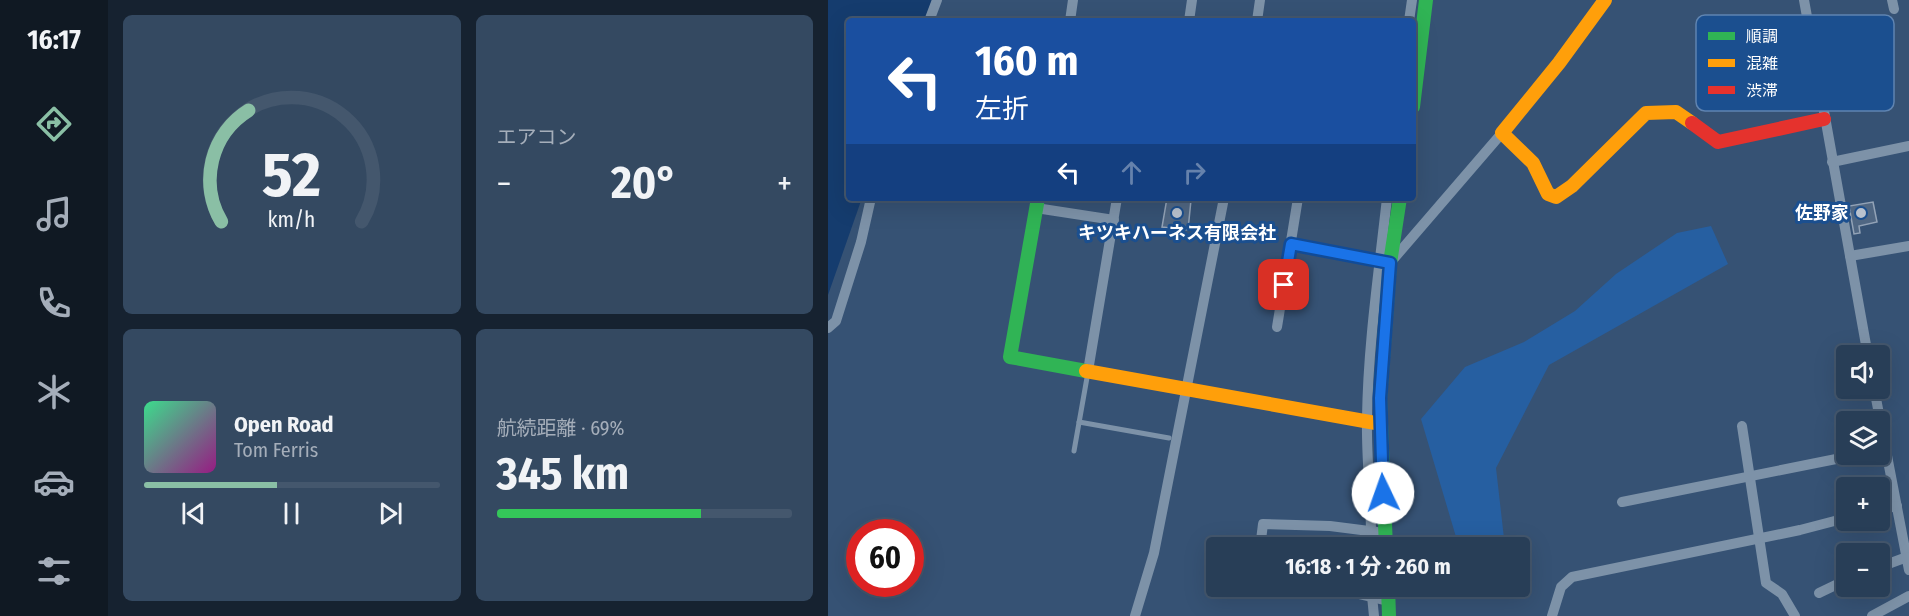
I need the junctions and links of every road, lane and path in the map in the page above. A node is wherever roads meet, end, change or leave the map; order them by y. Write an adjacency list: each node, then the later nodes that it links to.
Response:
1 (937, 0): 10 (street)
2 (1073, 0): 11 (street)
3 (1192, 0): 12 (street)
4 (1260, 0): 13 (street)
5 (1412, 0): 14 (street)
6 (1426, 0): 15 (street)
7 (1605, 0): 18 (street)
8 (1804, 0): 9 (street)
9 (1807, 15)
10 (930, 18)
11 (1070, 18)
12 (1190, 18)
13 (1257, 18)
14 (1409, 18)
15 (1416, 82)
16 (1823, 111): 17 (street)
17 (1824, 118): 18 (street); 20 (street)
18 (1502, 133): 32 (street)
19 (1909, 146): 20 (street)
20 (1832, 162): 31 (street)
21 (870, 201): 34 (street)
22 (1117, 201): 28 (street)
23 (1223, 201): 37 (street)
24 (1298, 201): 29 (street)
25 (1387, 201): 32 (street)
26 (1399, 201): 32 (street)
27 (1037, 203): 28 (street); 36 (street)
28 (1114, 220): 36 (street)
29 (1291, 244): 32 (street); 33 (street)
30 (1909, 246): 31 (street)
31 (1850, 256): 35 (street)
32 (1385, 262): 39 (street)
33 (1277, 327)
34 (828, 328)
35 (1866, 345)
36 (1088, 370): 37 (street); 38 (lane)
37 (1188, 388): 39 (street); 63 (street)
38 (1079, 422): 41 (lane); 42 (lane)
39 (1374, 423): 50 (street)
40 (1742, 426): 45 (street)
41 (1168, 438)
42 (1074, 451)
43 (1836, 459): 45 (street)
44 (1887, 465): 47 (street)
45 (1748, 478): 46 (street); 54 (street)
46 (1622, 502)
47 (1897, 506): 48 (street); 55 (street)
48 (1890, 508)
49 (1836, 520): 54 (street)
50 (1378, 532): 51 (street); 52 (street); 53 (street)
51 (1261, 537)
52 (1376, 537)
53 (1380, 537)
54 (1758, 538): 66 (street); 67 (street)
55 (1906, 557): 56 (street); 57 (street)
56 (1890, 563)
57 (1909, 570)
58 (1836, 585): 59 (street)
59 (1819, 593)
60 (1909, 596): 68 (street)
61 (1372, 597): 64 (street)
62 (1388, 597): 65 (street)
63 (1135, 616)
64 (1374, 616)
65 (1389, 616)
66 (1552, 616)
67 (1795, 616)
68 (1872, 616)

